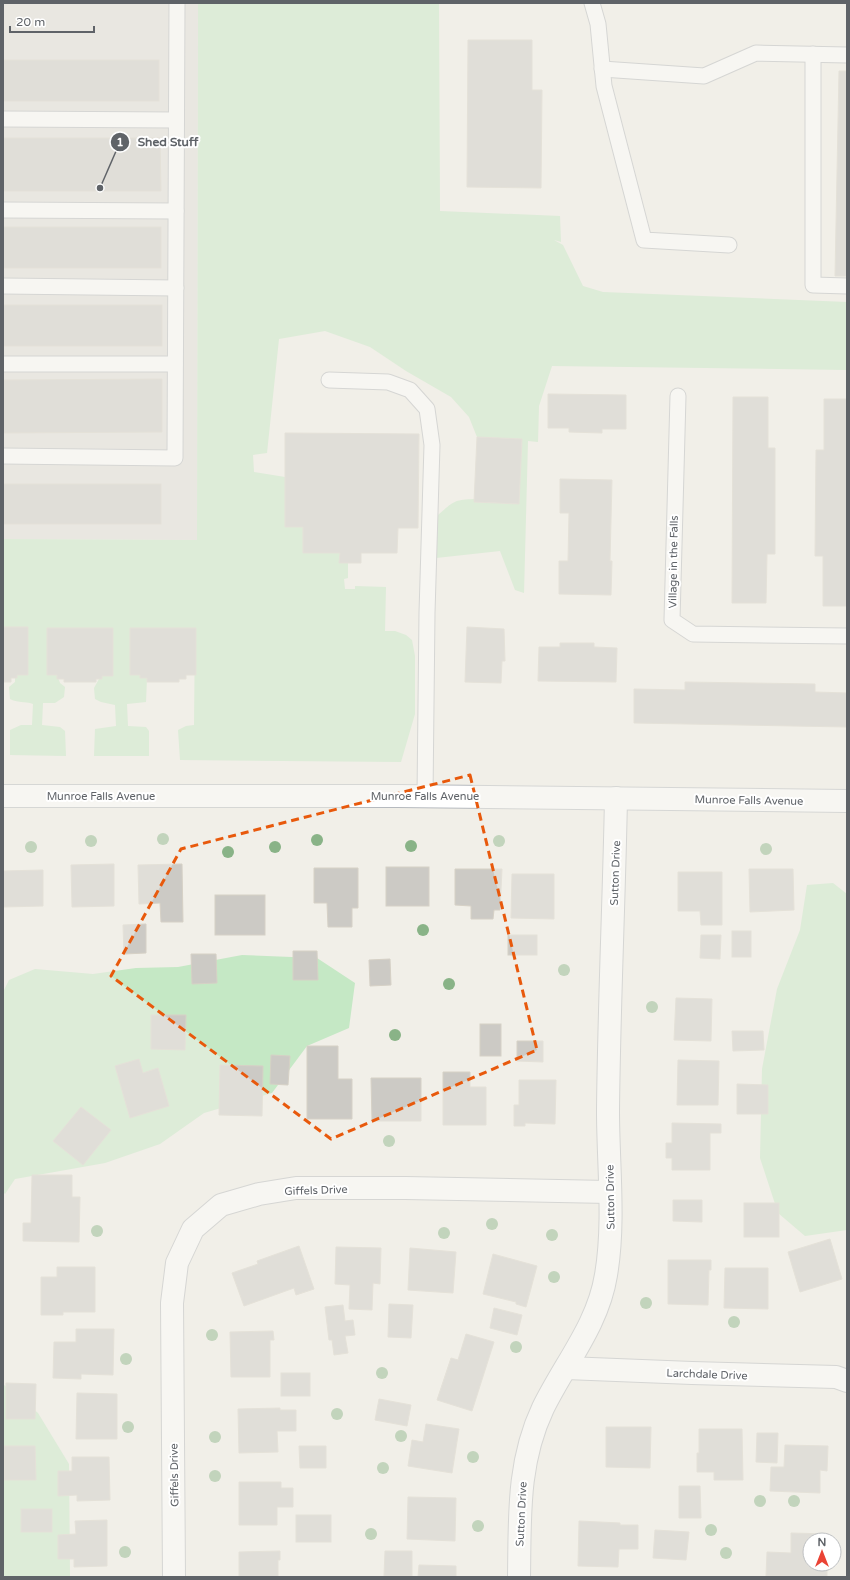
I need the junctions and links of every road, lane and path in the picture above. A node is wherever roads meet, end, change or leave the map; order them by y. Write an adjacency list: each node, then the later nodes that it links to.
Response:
1 (177, 3): 7 (lane)
2 (592, 3): 5 (lane)
3 (813, 54): 4 (lane); 5 (lane); 12 (lane)
4 (847, 55)
5 (602, 69): 10 (lane)
6 (3, 119): 7 (lane)
7 (176, 120): 9 (lane)
8 (3, 210): 9 (lane)
9 (176, 211): 13 (lane)
10 (729, 244)
11 (3, 286): 13 (lane)
12 (847, 286)
13 (176, 288): 15 (lane)
14 (3, 364): 15 (lane)
15 (175, 364): 18 (lane)
16 (329, 380): 21 (lane)
17 (678, 396): 19 (lane, Village in the Falls)
18 (3, 456)
19 (847, 636)
20 (3, 796): 21 (street, Munroe Falls Avenue)
21 (425, 796): 22 (street, Munroe Falls Avenue)
22 (616, 798): 23 (street, Munroe Falls Avenue); 24 (street, Sutton Drive)
23 (847, 801)
24 (609, 1192): 25 (street, Sutton Drive); 27 (street, Giffels Drive)
25 (566, 1368): 26 (street, Larchdale Drive); 28 (street, Sutton Drive)
26 (847, 1381)
27 (174, 1577)
28 (519, 1577)

